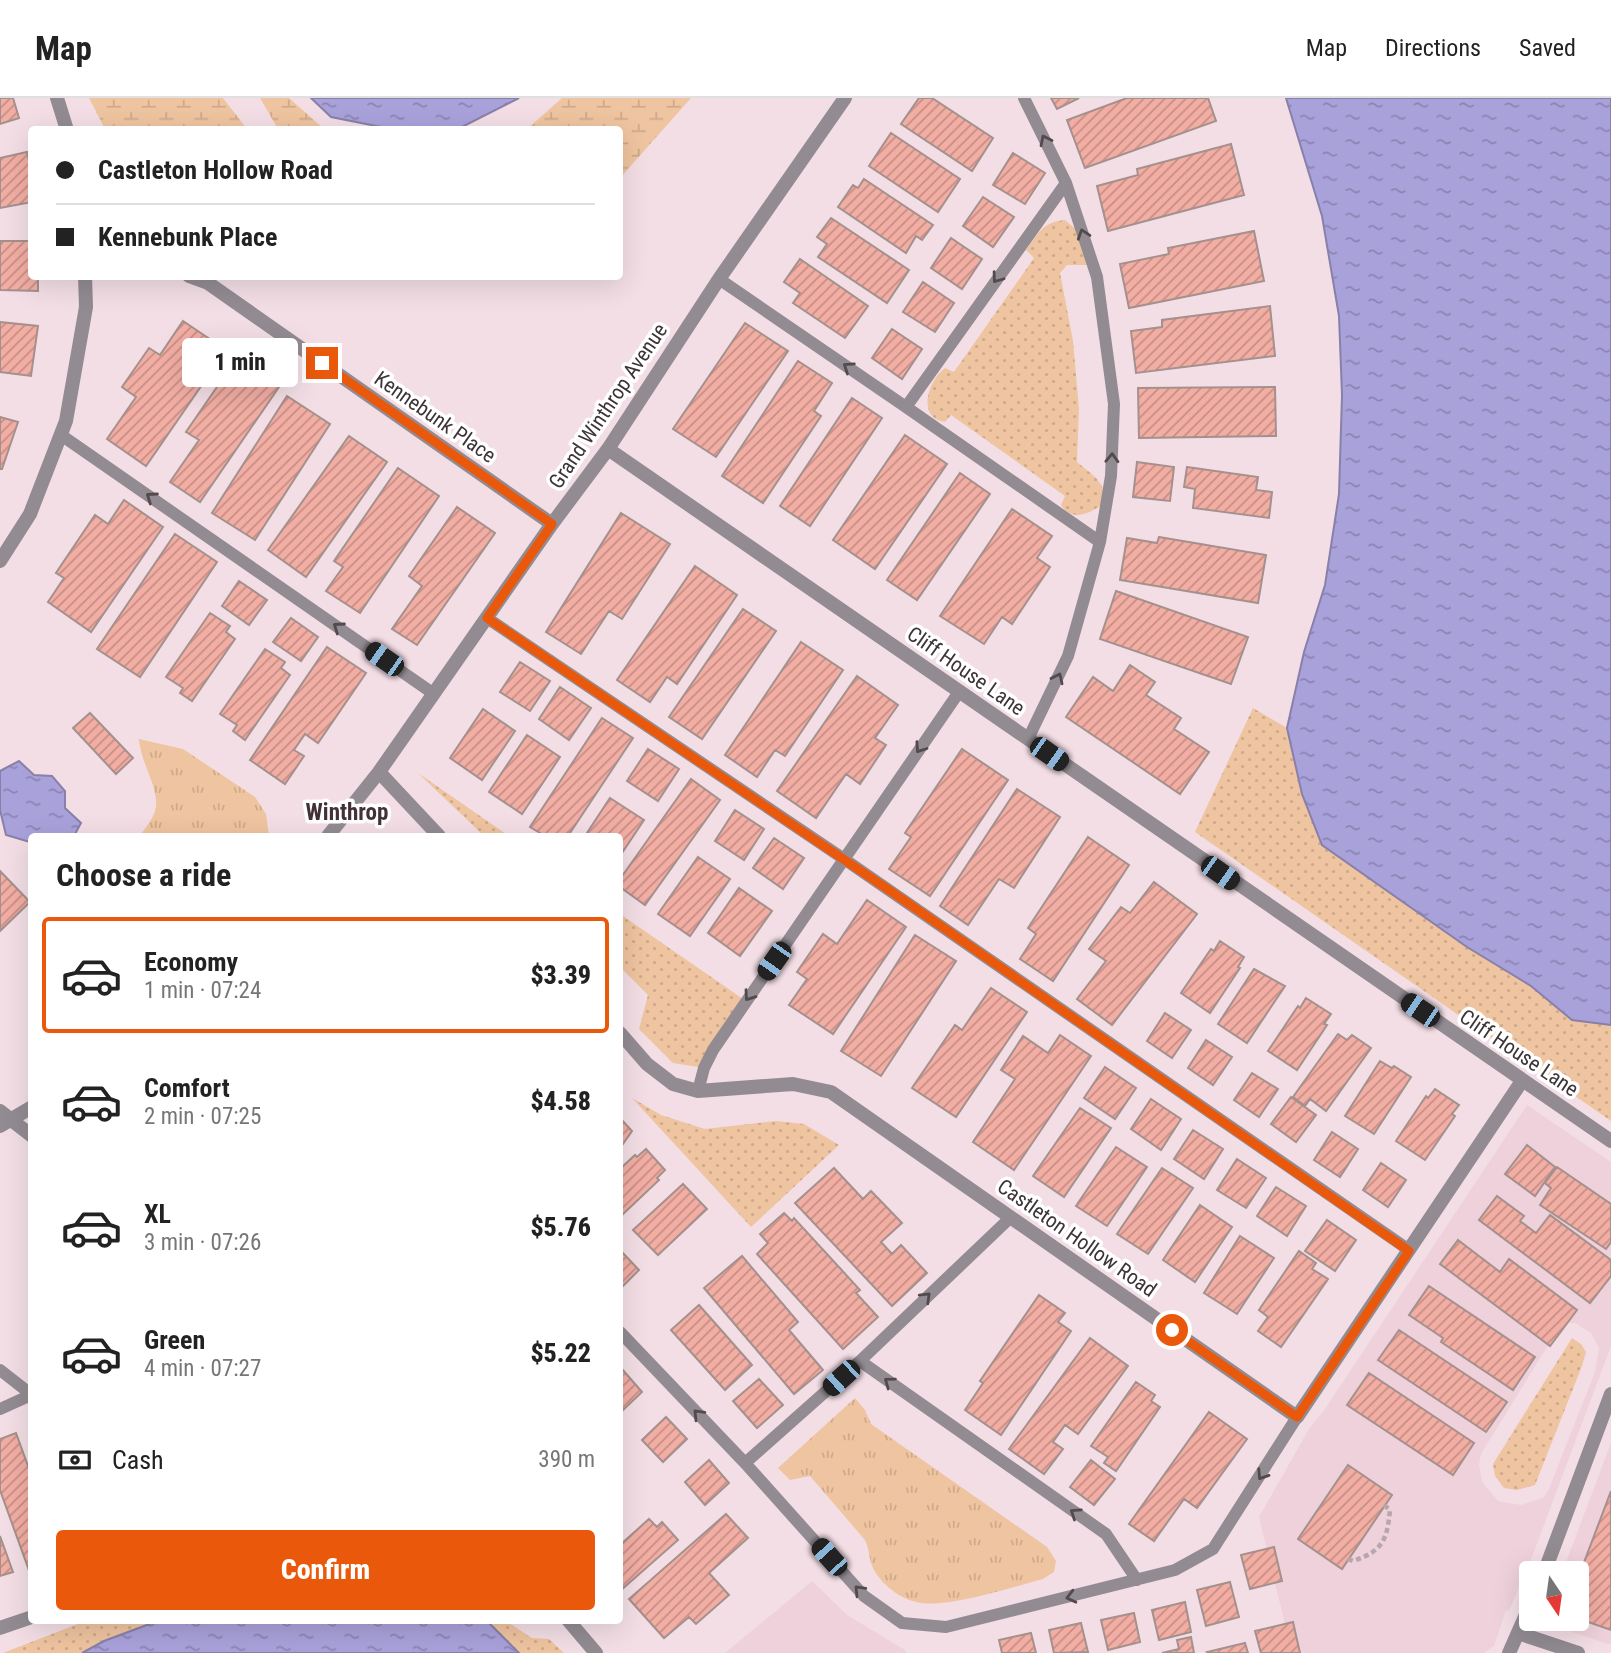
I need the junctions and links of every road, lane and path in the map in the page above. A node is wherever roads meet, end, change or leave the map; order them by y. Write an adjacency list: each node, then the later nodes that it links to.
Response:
1 (57, 98): 4 (street)
2 (845, 98): 6 (street, Grand Winthrop Avenue)
3 (1024, 98): 5 (lane, one-way to 3)
4 (66, 126)
5 (1066, 183): 9 (lane, one-way to 9); 13 (lane, one-way to 5)
6 (719, 279): 9 (lane, one-way to 6); 11 (street, Grand Winthrop Avenue)
7 (85, 280): 10 (street)
8 (200, 280): 12 (street, Kennebunk Place)
9 (906, 407): 13 (lane)
10 (61, 435): 14 (street); 17 (lane, one-way to 10)
11 (608, 449): 12 (street, Grand Winthrop Avenue); 16 (street, Cliff House Lane)
12 (552, 524): 15 (street, Grand Winthrop Avenue)
13 (1100, 542): 18 (lane, one-way to 13)
14 (0, 561)
15 (487, 618): 17 (street, Grand Winthrop Avenue); 22 (lane)
16 (959, 692): 18 (street, Cliff House Lane); 22 (lane, one-way to 22)
17 (434, 694): 19 (street, Grand Winthrop Avenue)
18 (1028, 739): 24 (street, Cliff House Lane)
19 (379, 772): 20 (street, Grand Winthrop Avenue); 21 (street)
20 (330, 833)
21 (436, 833)
22 (844, 859): 25 (lane, one-way to 25); 31 (lane)
23 (623, 1036): 25 (street, Castleton Hollow Road)
24 (1522, 1081): 29 (street, Cliff House Lane); 31 (street)
25 (698, 1091): 30 (street, Castleton Hollow Road)
26 (28, 1109): 27 (street)
27 (3, 1119): 28 (street)
28 (28, 1134)
29 (1611, 1142)
30 (1010, 1218): 33 (lane, one-way to 30); 39 (street, Castleton Hollow Road)
31 (1409, 1251): 39 (street)
32 (623, 1335): 40 (lane, one-way to 32)
33 (860, 1361): 40 (lane); 44 (lane, one-way to 33)
34 (0, 1370): 35 (lane)
35 (28, 1393)
36 (1611, 1394): 43 (street)
37 (28, 1396): 38 (lane)
38 (0, 1409)
39 (1297, 1417): 44 (lane, one-way to 44)
40 (745, 1463): 44 (lane, one-way to 40)
41 (1384, 1505): 42 (path)
42 (1348, 1559)
43 (1548, 1561)
44 (1137, 1580)
45 (28, 1618): 47 (street)
46 (571, 1624): 49 (street)
47 (0, 1628)
48 (1518, 1633): 50 (street); 51 (street)
49 (596, 1653)
50 (1509, 1653)
51 (1578, 1653)

